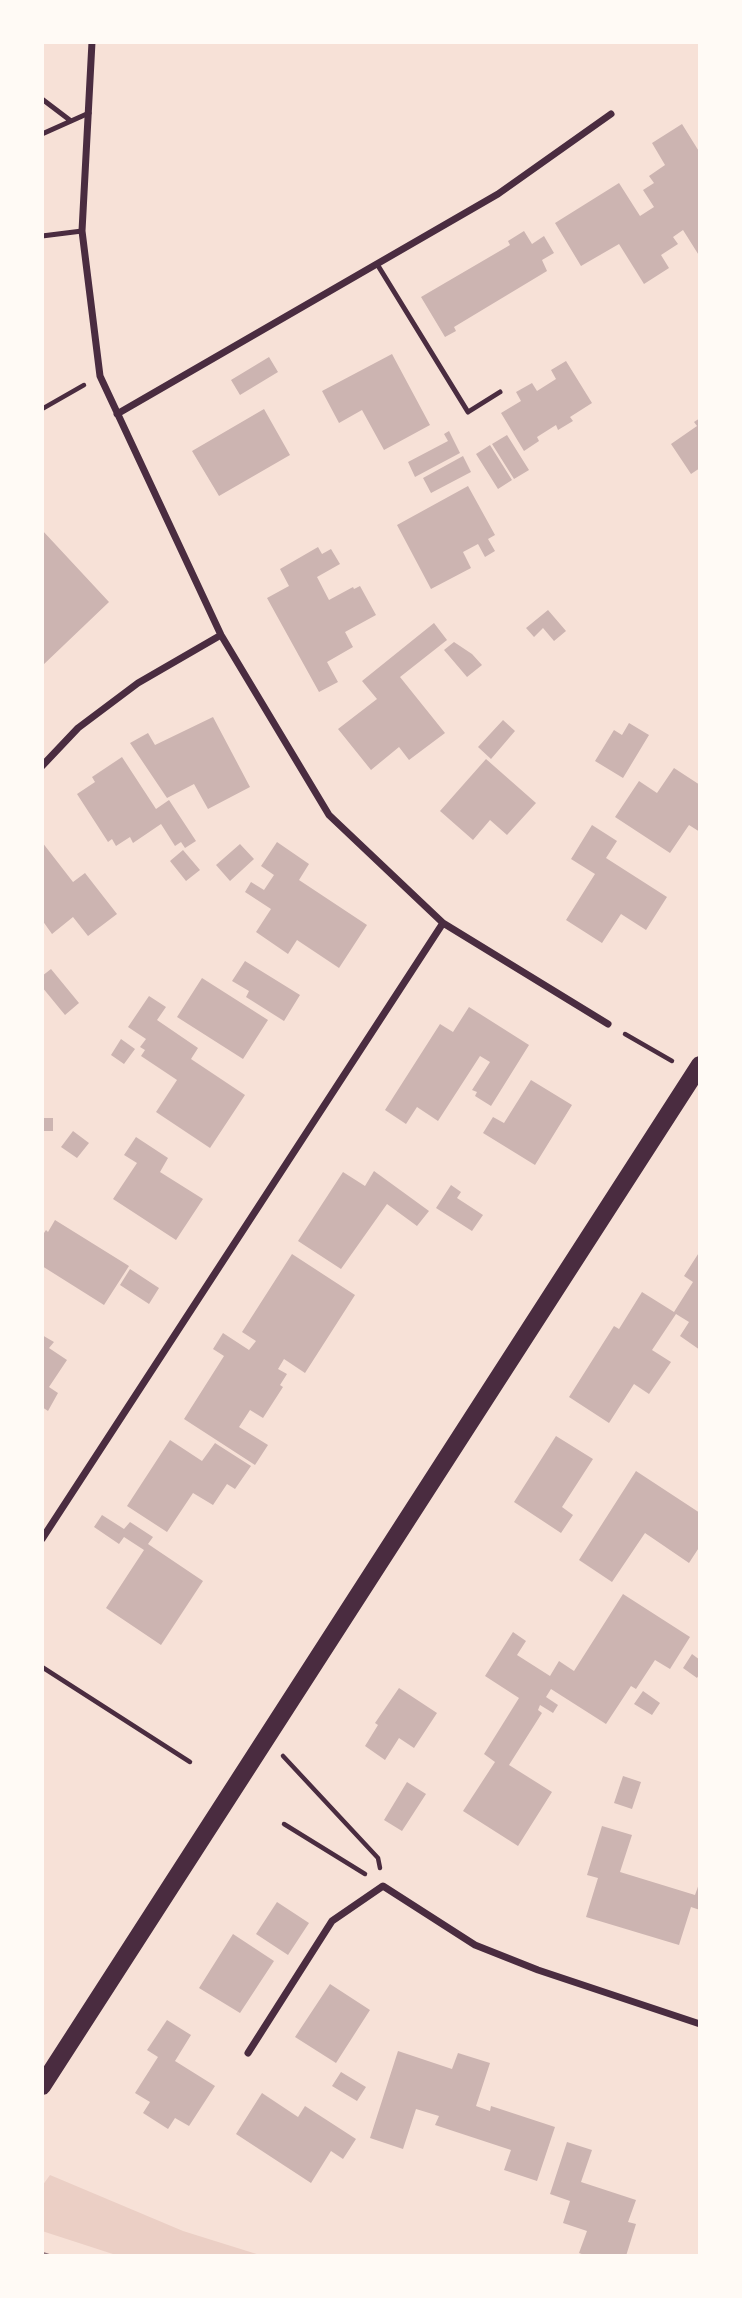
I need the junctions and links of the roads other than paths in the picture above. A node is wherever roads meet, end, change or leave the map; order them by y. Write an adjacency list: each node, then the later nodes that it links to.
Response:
1 (92, 42): 3 (street)
2 (42, 99): 5 (lane)
3 (89, 113): 5 (lane); 7 (street)
4 (611, 114): 9 (street)
5 (72, 121): 6 (lane)
6 (42, 134)
7 (82, 231): 8 (lane); 11 (street)
8 (42, 236)
9 (377, 264): 10 (lane); 11 (street)
10 (500, 392)
11 (117, 414): 12 (street)
12 (221, 635): 13 (street); 14 (street)
13 (42, 766)
14 (443, 923): 15 (street); 17 (street)
15 (608, 1024)
16 (697, 1070): 20 (main road)
17 (42, 1539)
18 (700, 2024): 19 (street)
19 (248, 2053)
20 (42, 2086)

